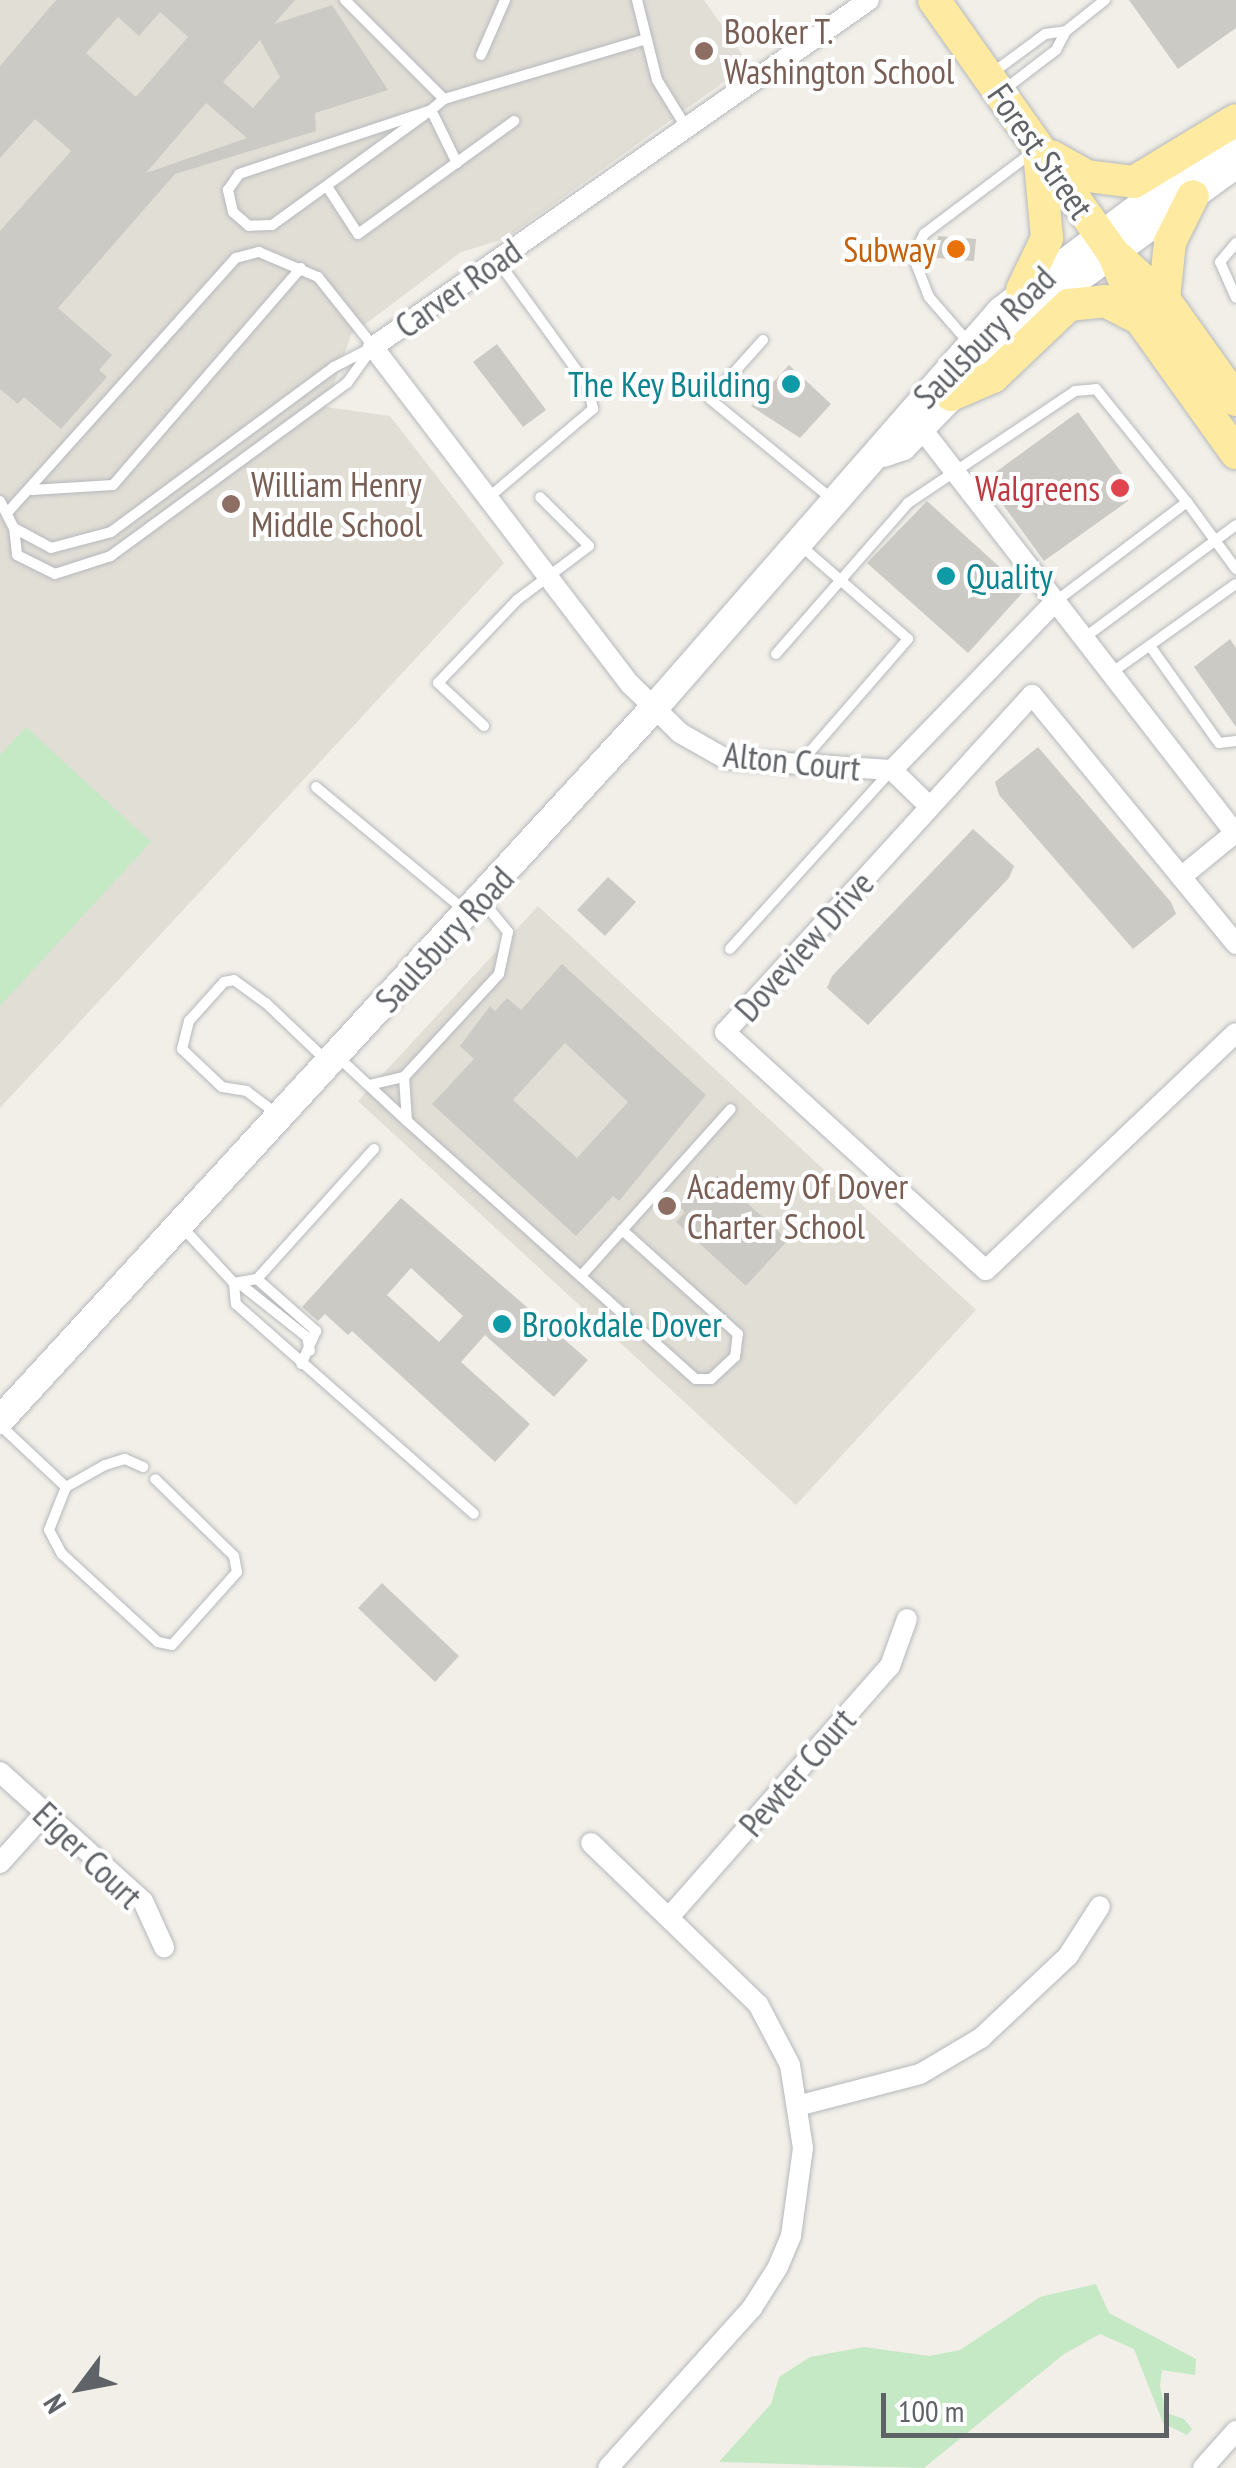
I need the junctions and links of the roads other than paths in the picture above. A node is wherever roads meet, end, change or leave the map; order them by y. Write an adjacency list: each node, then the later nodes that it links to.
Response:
1 (344, 0): 11 (lane)
2 (505, 0): 9 (lane)
3 (637, 0): 8 (lane)
4 (869, 0): 15 (street, Carver Road)
5 (934, 0): 10 (highway, Forest Street)
6 (1106, 0): 7 (lane)
7 (1066, 31): 10 (lane); 10 (lane)
8 (646, 40): 11 (lane); 15 (lane)
9 (481, 55)
10 (994, 84): 17 (highway, Forest Street)
11 (444, 99): 12 (lane)
12 (431, 110): 18 (lane); 20 (lane); 20 (lane)
13 (1236, 120): 17 (highway)
14 (514, 122): 18 (lane)
15 (686, 128): 24 (street, Carver Road)
16 (1236, 134): 22 (main road)
17 (1038, 146): 22 (highway, Forest Street); 26 (highway); 30 (lane)
18 (456, 163): 20 (lane)
19 (1236, 164): 21 (main road)
20 (328, 188)
21 (1193, 196): 22 (main road); 28 (highway)
22 (1106, 243): 26 (main road, Saulsbury Road); 28 (highway, Forest Street); 32 (main road, Saulsbury Road)
23 (1236, 243): 27 (lane)
24 (498, 260): 31 (street, Carver Road); 40 (lane)
25 (301, 268): 31 (lane); 38 (lane); 38 (lane)
26 (1022, 290): 30 (main road, Saulsbury Road)
27 (1236, 298)
28 (1152, 309): 32 (highway); 33 (highway); 36 (highway)
29 (763, 340): 43 (lane)
30 (970, 344): 35 (main road, Saulsbury Road)
31 (373, 347): 40 (street, Carver Road); 46 (lane); 46 (lane)
32 (951, 395): 34 (main road, Saulsbury Road)
33 (1236, 400)
34 (920, 428): 35 (main road, Saulsbury Road); 37 (street)
35 (883, 453): 43 (main road, Saulsbury Road)
36 (1236, 453)
37 (956, 474): 42 (lane); 51 (lane); 53 (street)
38 (32, 490): 44 (lane)
39 (540, 497): 50 (lane)
40 (488, 498): 50 (street, Carver Road)
41 (0, 501): 44 (lane)
42 (1186, 502): 47 (lane); 53 (lane)
43 (837, 504): 48 (main road, Saulsbury Road)
44 (7, 512): 46 (lane)
45 (1236, 525): 47 (lane)
46 (14, 528)
47 (1215, 540): 49 (lane); 54 (lane)
48 (800, 545): 51 (lane); 58 (main road, Saulsbury Road)
49 (1236, 569)
50 (548, 576): 58 (street, Carver Road); 59 (lane)
51 (840, 580): 56 (lane); 61 (lane)
52 (1236, 584): 55 (lane)
53 (1055, 602): 54 (street); 62 (street, Alton Court)
54 (1084, 638): 57 (street)
55 (1150, 646): 57 (lane); 60 (lane)
56 (776, 654)
57 (1110, 673): 65 (street)
58 (654, 708): 61 (street, Alton Court); 67 (main road, Saulsbury Road)
59 (484, 726)
60 (1236, 741)
61 (797, 767): 62 (street, Alton Court)
62 (892, 770): 64 (street); 69 (lane)
63 (316, 787): 67 (lane)
64 (930, 807): 66 (street, Doveview Drive); 70 (street, Doveview Drive)
65 (1235, 833): 66 (street)
66 (1180, 877): 68 (street, Doveview Drive)
67 (474, 906): 71 (main road, Saulsbury Road); 72 (lane)
68 (1236, 944)
69 (730, 949)
70 (1236, 1033)
71 (333, 1059): 73 (lane); 75 (main road, Saulsbury Road); 75 (lane)
72 (404, 1077): 73 (lane); 76 (lane)
73 (369, 1086): 76 (lane)
74 (731, 1109): 79 (lane)
75 (280, 1116): 78 (main road, Saulsbury Road)
76 (407, 1121): 80 (lane)
77 (374, 1150): 81 (lane)
78 (180, 1225): 82 (lane); 84 (main road, Saulsbury Road)
79 (622, 1230): 80 (lane); 80 (lane)
80 (582, 1276)
81 (257, 1278): 82 (lane); 83 (lane)
82 (236, 1282): 83 (lane); 83 (lane)
83 (304, 1360): 88 (lane)
84 (0, 1423): 87 (lane)
85 (143, 1466): 87 (lane)
86 (155, 1479): 87 (lane)
87 (66, 1487)
88 (474, 1514)
89 (907, 1619): 95 (street, Pewter Court)
90 (0, 1772): 91 (street, Eiger Court)
91 (45, 1812): 93 (street); 96 (street, Eiger Court)
92 (591, 1844): 95 (street)
93 (0, 1863)
94 (1100, 1906): 97 (street)
95 (672, 1915): 97 (street)
96 (164, 1947)
97 (801, 2105): 99 (street)
98 (1236, 2431): 101 (street)
99 (616, 2460): 100 (street)
100 (640, 2468)
101 (1202, 2468)

